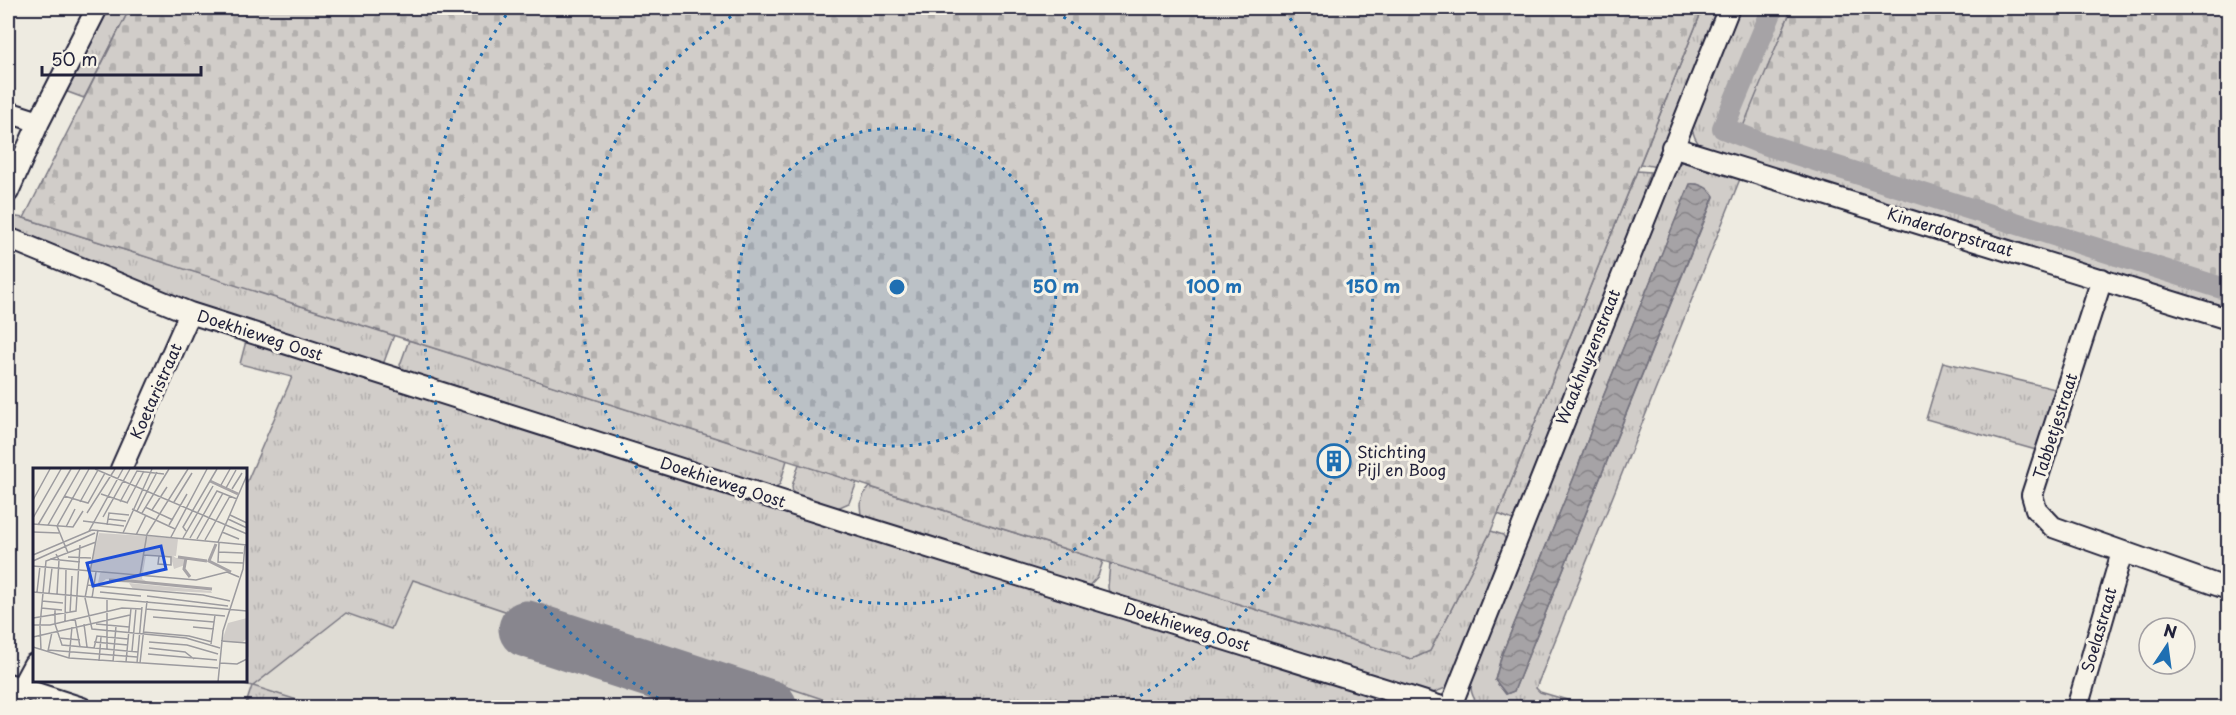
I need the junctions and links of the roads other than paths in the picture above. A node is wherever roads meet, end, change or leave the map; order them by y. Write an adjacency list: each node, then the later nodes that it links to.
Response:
1 (97, 8): 4 (street)
2 (1729, 8): 5 (street, Waakhuyzenstraat)
3 (8, 112): 4 (street)
4 (39, 122): 6 (street)
5 (1672, 147): 8 (street, Kinderdorpstraat); 18 (street, Waakhuyzenstraat)
6 (8, 192)
7 (8, 238): 9 (street, Doekhieweg Oost)
8 (2102, 279): 10 (street, Kinderdorpstraat); 12 (street, Tabbetjestraat)
9 (190, 313): 11 (street, Koetaristraat); 18 (street, Doekhieweg Oost)
10 (2229, 319)
11 (121, 468)
12 (2122, 552): 13 (street, Tabbetjestraat); 19 (street, Soelastraat)
13 (2229, 589)
14 (33, 665): 15 (street)
15 (14, 686): 16 (street); 17 (street)
16 (15, 708)
17 (82, 708)
18 (1448, 708)
19 (2077, 708)

